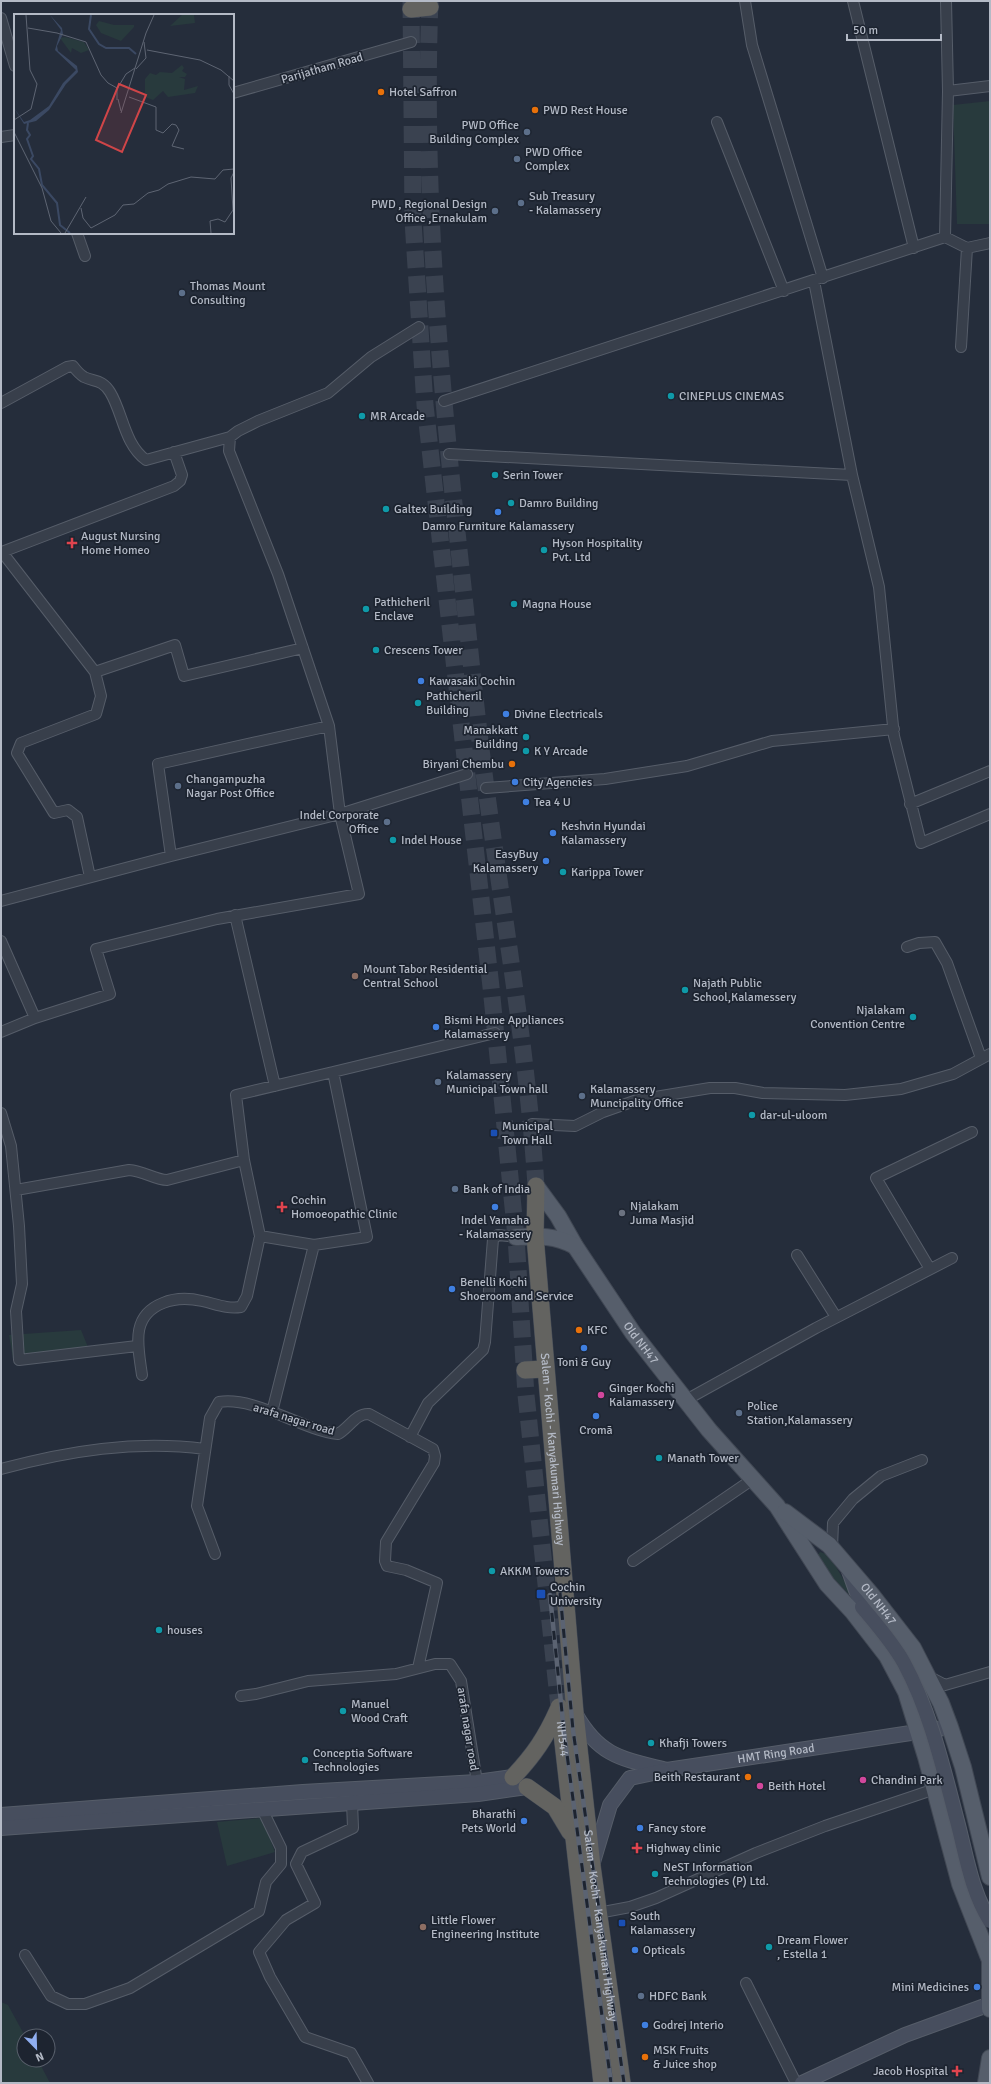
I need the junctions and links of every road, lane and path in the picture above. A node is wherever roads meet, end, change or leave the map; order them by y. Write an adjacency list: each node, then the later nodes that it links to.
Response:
1 (745, 1): 21 (street)
2 (853, 1): 18 (street)
3 (946, 1): 10 (street)
4 (430, 7): 5 (highway)
5 (411, 9)
6 (1, 18): 8 (street)
7 (411, 42): 11 (street, Parijatham Road)
8 (14, 63)
9 (990, 86): 10 (street)
10 (948, 91): 16 (street)
11 (234, 93)
12 (717, 122): 22 (street)
13 (14, 135): 14 (street)
14 (1, 137)
15 (77, 234): 20 (street)
16 (945, 237): 18 (street); 19 (street)
17 (990, 243): 19 (street)
18 (914, 248): 21 (street)
19 (966, 248): 24 (street)
20 (85, 256)
21 (819, 280): 22 (street); 30 (street)
22 (784, 291): 25 (street)
23 (419, 327): 27 (street)
24 (961, 347)
25 (444, 401)
26 (1, 403): 28 (street)
27 (230, 437): 28 (street); 32 (street)
28 (174, 452): 31 (street)
29 (449, 454): 30 (street)
30 (852, 475): 35 (street)
31 (1, 552): 33 (street)
32 (303, 648): 33 (street); 34 (street)
33 (95, 672): 43 (street)
34 (329, 726): 40 (street); 42 (street)
35 (894, 729): 38 (street); 39 (street)
36 (990, 771): 39 (street)
37 (467, 774): 40 (street)
38 (486, 788)
39 (910, 804): 41 (street)
40 (340, 814): 42 (street); 45 (street)
41 (990, 814)
42 (171, 856): 43 (street)
43 (90, 877): 44 (street)
44 (1, 902)
45 (235, 915): 48 (street); 53 (street)
46 (1, 941): 48 (street)
47 (907, 947): 51 (street)
48 (34, 1018): 49 (street)
49 (1, 1032)
50 (495, 1033): 52 (street)
51 (986, 1056): 55 (street)
52 (333, 1072): 53 (street); 63 (street)
53 (275, 1086): 57 (street)
54 (1, 1113): 59 (street)
55 (532, 1124)
56 (972, 1132): 67 (street)
57 (244, 1160): 59 (street); 60 (street)
58 (536, 1186): 61 (highway, Salem - Kochi - Kanyakumari Highway / NH544); 64 (main road, Old NH47)
59 (16, 1190): 69 (street)
60 (260, 1236): 63 (street); 69 (street)
61 (535, 1236): 62 (main road); 64 (main road); 70 (highway, Salem - Kochi - Kanyakumari Highway / NH544)
62 (516, 1237): 75 (street)
63 (314, 1245): 74 (street)
64 (575, 1246): 73 (main road, Old NH47)
65 (796, 1255): 68 (street)
66 (952, 1258): 67 (street)
67 (930, 1269): 68 (street)
68 (836, 1318): 73 (street)
69 (137, 1346): 72 (street)
70 (545, 1369): 71 (highway); 92 (highway, Salem - Kochi - Kanyakumari Highway / NH544)
71 (525, 1370)
72 (142, 1375)
73 (686, 1400): 79 (main road, Old NH47)
74 (272, 1412): 75 (street, arafa nagar road); 76 (street, arafa nagar road)
75 (410, 1437): 88 (street, arafa nagar road)
76 (205, 1449): 78 (street); 82 (street, arafa nagar road)
77 (922, 1460): 81 (street)
78 (1, 1469)
79 (753, 1479): 80 (main road, Old NH47); 83 (street)
80 (777, 1506): 81 (main road, Old NH47); 84 (main road, Old NH47)
81 (830, 1547): 84 (main road); 85 (main road, Old NH47)
82 (215, 1554)
83 (633, 1561)
84 (811, 1561): 86 (main road, Old NH47)
85 (848, 1567): 87 (main road); 90 (main road, Old NH47)
86 (827, 1584): 87 (main road); 94 (main road, Old NH47)
87 (862, 1607): 109 (main road, bridge)
88 (418, 1668): 91 (street, arafa nagar road); 98 (street, arafa nagar road)
89 (990, 1672): 90 (street)
90 (925, 1674): 93 (main road, Old NH47)
91 (241, 1696)
92 (575, 1713): 95 (highway, NH544); 96 (main road, HMT Ring Road)
93 (950, 1726): 94 (main road, HMT Ring Road); 107 (main road)
94 (918, 1730): 96 (main road, HMT Ring Road); 100 (main road)
95 (582, 1769): 106 (highway, Salem - Kochi - Kanyakumari Highway / NH544)
96 (667, 1770): 106 (main road)
97 (565, 1771): 99 (highway, NH544); 105 (highway, Salem - Kochi - Kanyakumari Highway / NH544)
98 (477, 1782): 99 (main road); 103 (main road)
99 (520, 1782): 101 (main road); 105 (highway)
100 (936, 1789): 108 (street); 110 (main road)
101 (352, 1802): 102 (main road); 116 (street)
102 (262, 1809): 104 (main road); 111 (street)
103 (1, 1815)
104 (1, 1828)
105 (574, 1839): 117 (highway, Salem - Kochi - Kanyakumari Highway / NH544)
106 (592, 1866): 108 (highway, Salem - Kochi - Kanyakumari Highway / NH544)
107 (990, 1877)
108 (598, 1913): 118 (highway, Salem - Kochi - Kanyakumari Highway / NH544)
109 (990, 1921)
110 (989, 1953): 113 (main road)
111 (25, 1955)
112 (746, 1983): 119 (street)
113 (990, 2004): 114 (main road); 120 (main road)
114 (990, 2009)
115 (990, 2058): 121 (main road)
116 (368, 2083)
117 (602, 2083)
118 (622, 2083)
119 (796, 2083)
120 (802, 2083)
121 (986, 2083)

